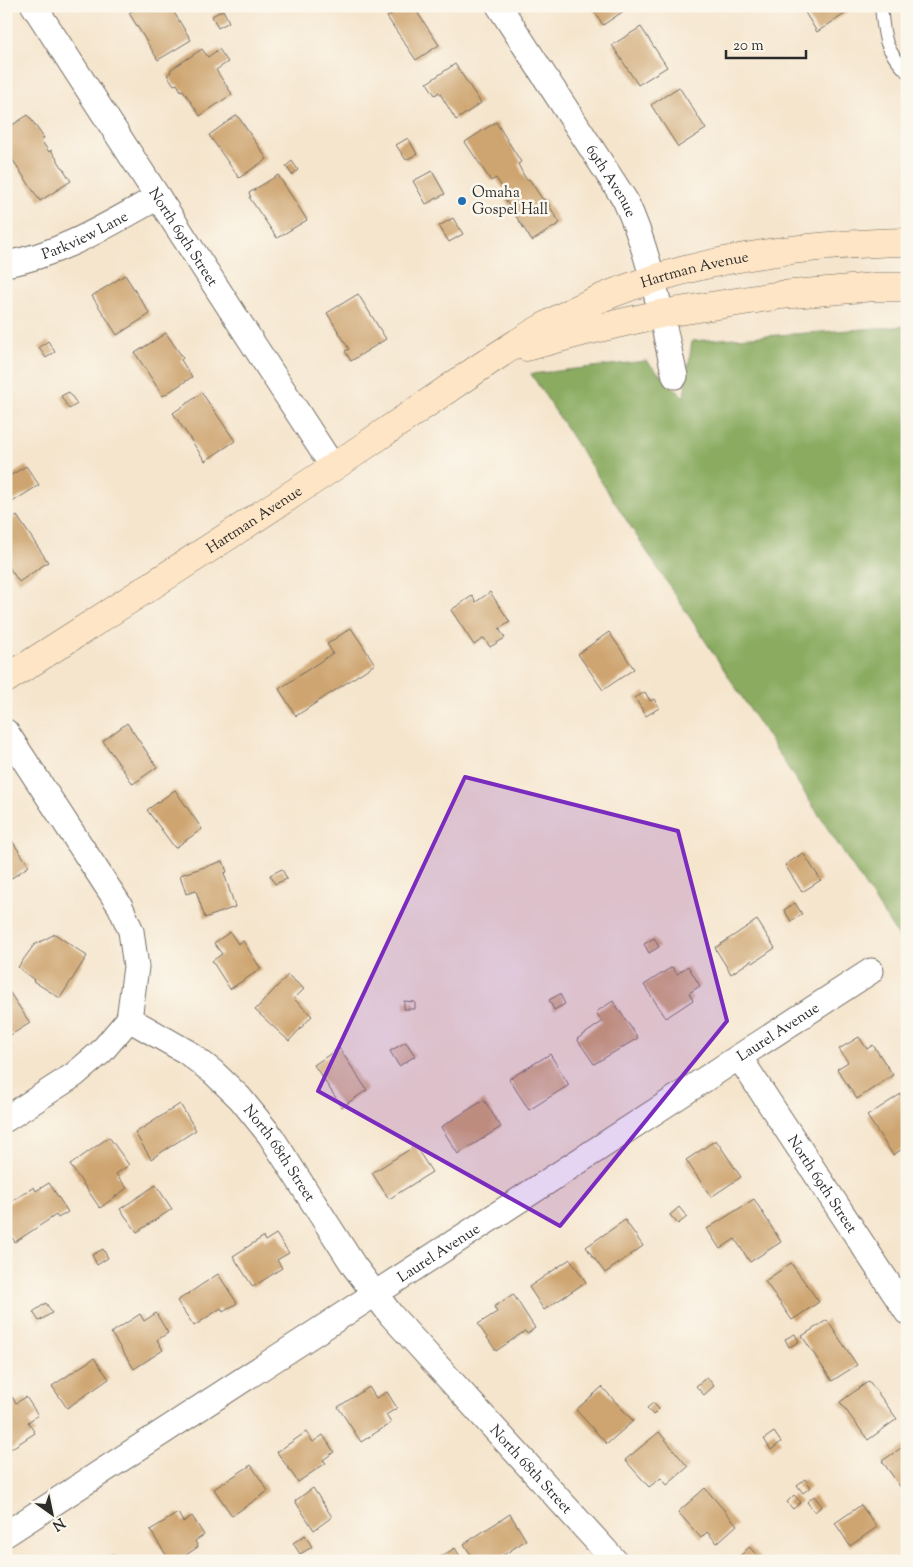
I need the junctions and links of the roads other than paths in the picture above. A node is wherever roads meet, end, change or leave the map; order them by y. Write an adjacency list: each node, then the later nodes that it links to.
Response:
1 (34, 6): 5 (street, North 69th Street)
2 (499, 6): 8 (street, 69th Avenue)
3 (881, 6): 4 (lane)
4 (907, 72)
5 (158, 197): 7 (street, Parkview Lane); 13 (street, North 69th Street)
6 (907, 242): 8 (main road, Hartman Avenue)
7 (6, 264)
8 (652, 279): 10 (street, 69th Avenue); 11 (main road, Hartman Avenue)
9 (907, 287): 10 (main road, Hartman Avenue)
10 (660, 314): 11 (main road, Hartman Avenue); 12 (street, 69th Avenue)
11 (498, 355): 13 (main road, Hartman Avenue)
12 (675, 376)
13 (333, 467): 14 (main road, Hartman Avenue)
14 (6, 680)
15 (6, 732): 17 (street)
16 (871, 971): 18 (street, Laurel Avenue)
17 (129, 1019): 19 (street); 20 (street, North 68th Street)
18 (739, 1057): 20 (street, Laurel Avenue); 21 (street, North 69th Street)
19 (6, 1119)
20 (375, 1294): 22 (street, Laurel Avenue); 23 (street, North 68th Street)
21 (907, 1312)
22 (6, 1534)
23 (614, 1561)

